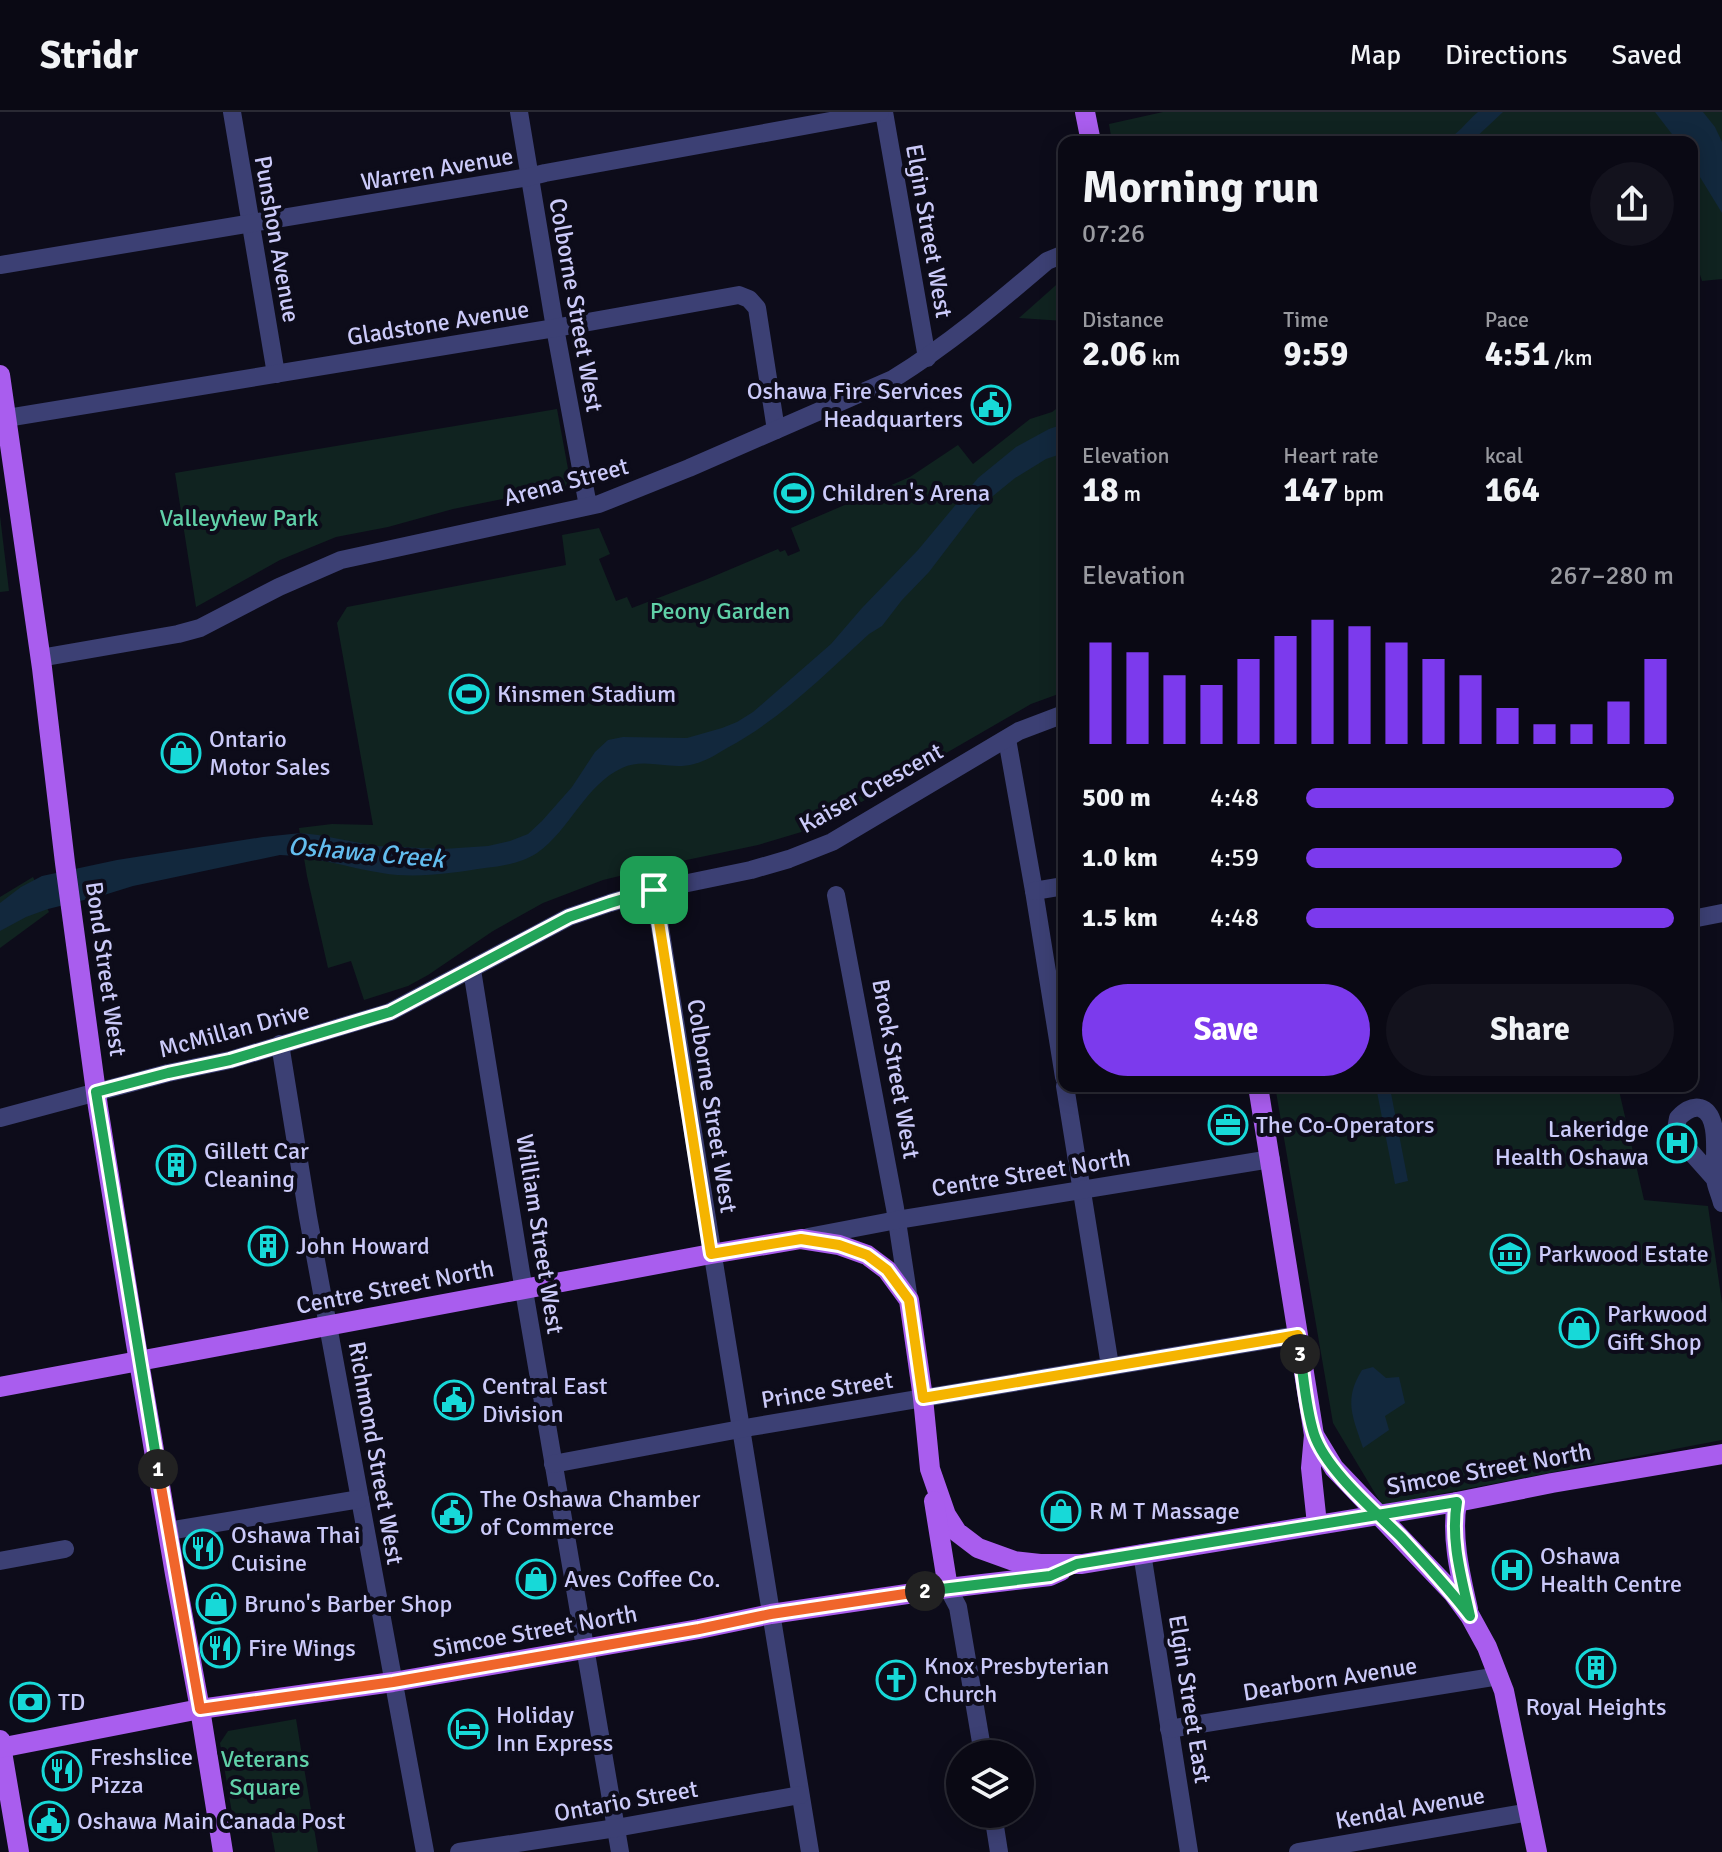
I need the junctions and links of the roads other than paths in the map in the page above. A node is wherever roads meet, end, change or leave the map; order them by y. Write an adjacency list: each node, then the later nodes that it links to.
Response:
1 (232, 112): 7 (street, Punshon Avenue)
2 (519, 112): 6 (street, Colborne Street West)
3 (882, 112): 6 (street, Warren Avenue); 11 (street, Elgin Street West)
4 (1085, 112): 5 (main road)
5 (1090, 136)
6 (529, 177): 7 (street, Warren Avenue); 10 (street, Colborne Street West)
7 (250, 223): 9 (street, Warren Avenue); 12 (street, Punshon Avenue)
8 (1058, 256): 11 (street, Arena Street)
9 (0, 265)
10 (555, 328): 12 (street, Gladstone Avenue); 15 (street, Gladstone Avenue); 16 (street, Colborne Street West)
11 (927, 358): 15 (street, Arena Street)
12 (276, 374): 14 (street, Gladstone Avenue)
13 (0, 375): 14 (main road, Bond Street West)
14 (4, 418): 17 (main road, Bond Street West)
15 (776, 430): 16 (street, Arena Street)
16 (588, 506): 17 (street, Arena Street)
17 (40, 658): 29 (main road, Bond Street West)
18 (1058, 716): 19 (street, Kaiser Crescent)
19 (1007, 739): 21 (street, Kaiser Crescent); 22 (street)
20 (1058, 887): 22 (street)
21 (654, 890): 26 (street, Kaiser Crescent); 39 (street, Colborne Street West)
22 (1034, 891): 27 (street)
23 (836, 895): 37 (street, Brock Street West)
24 (1722, 913): 25 (street)
25 (1698, 918)
26 (472, 970): 28 (street, McMillan Drive); 41 (street, William Street West)
27 (1058, 1040)
28 (280, 1044): 29 (street, McMillan Drive); 43 (street, Richmond Street West)
29 (96, 1092): 32 (street, McMillan Drive); 45 (main road, Bond Street West)
30 (1066, 1092): 35 (street)
31 (1259, 1092): 33 (main road)
32 (0, 1118)
33 (1271, 1159): 35 (street, Centre Street North); 44 (main road)
34 (1715, 1179): 36 (street)
35 (1082, 1191): 37 (street, Centre Street North); 46 (street)
36 (1722, 1203)
37 (897, 1220): 38 (street, Centre Street North); 42 (street, Brock Street West)
38 (801, 1239): 39 (main road, Centre Street North); 40 (main road, Centre Street North)
39 (711, 1254): 41 (main road, Centre Street North); 49 (street, Colborne Street West)
40 (867, 1255): 42 (main road, Brock Street West)
41 (524, 1289): 43 (main road, Centre Street North); 52 (street, William Street West)
42 (909, 1300): 48 (main road, Brock Street West)
43 (329, 1327): 45 (main road, Centre Street North); 54 (street, Richmond Street West)
44 (1298, 1335): 46 (street, Prince Street); 50 (main road)
45 (139, 1362): 47 (main road, Centre Street North); 58 (main road, Bond Street West)
46 (1110, 1366): 48 (street, Prince Street)
47 (0, 1387)
48 (923, 1398): 49 (street, Prince Street); 53 (main road, Brock Street West)
49 (741, 1429): 52 (street, Prince Street); 65 (street, Colborne Street West)
50 (1314, 1435): 56 (main road); 57 (main road)
51 (1722, 1454): 55 (main road, Simcoe Street North)
52 (553, 1464): 67 (street, William Street West)
53 (930, 1469): 59 (main road, Brock Street West); 64 (main road)
54 (360, 1499): 58 (street); 69 (street, Richmond Street West)
55 (1457, 1502): 56 (main road, Simcoe Street North); 66 (main road)
56 (1378, 1515): 57 (main road, Simcoe Street North); 66 (main road)
57 (1317, 1524): 61 (main road, Simcoe Street North)
58 (168, 1531): 70 (main road, Bond Street West)
59 (978, 1548): 63 (main road, Simcoe Street North)
60 (65, 1549): 62 (street)
61 (1142, 1553): 63 (main road, Simcoe Street North); 71 (street, Elgin Street East)
62 (0, 1561)
63 (1077, 1564): 64 (main road, Simcoe Street North)
64 (948, 1588): 65 (main road, Simcoe Street North); 72 (street)
65 (771, 1614): 67 (main road, Simcoe Street North); 74 (street, Colborne Street West)
66 (1470, 1616): 68 (main road)
67 (585, 1647): 69 (main road, Simcoe Street North); 76 (street, William Street West)
68 (1499, 1676): 71 (street, Dearborn Avenue); 75 (main road)
69 (393, 1682): 70 (main road, Simcoe Street North); 80 (street, Richmond Street West)
70 (200, 1709): 73 (main road, Simcoe Street North); 79 (main road, Bond Street West)
71 (1169, 1729): 85 (street, Elgin Street East)
72 (981, 1740)
73 (0, 1745): 78 (main road)
74 (800, 1795): 76 (street, Ontario Street); 83 (street, Colborne Street West)
75 (1529, 1812): 86 (street, Kendal Avenue); 87 (main road)
76 (616, 1828): 81 (street, Ontario Street); 82 (street, William Street West)
77 (995, 1828): 84 (street)
78 (19, 1852)
79 (223, 1852)
80 (425, 1852)
81 (459, 1852)
82 (620, 1852)
83 (810, 1852)
84 (999, 1852)
85 (1189, 1852)
86 (1298, 1852)
87 (1537, 1852)

